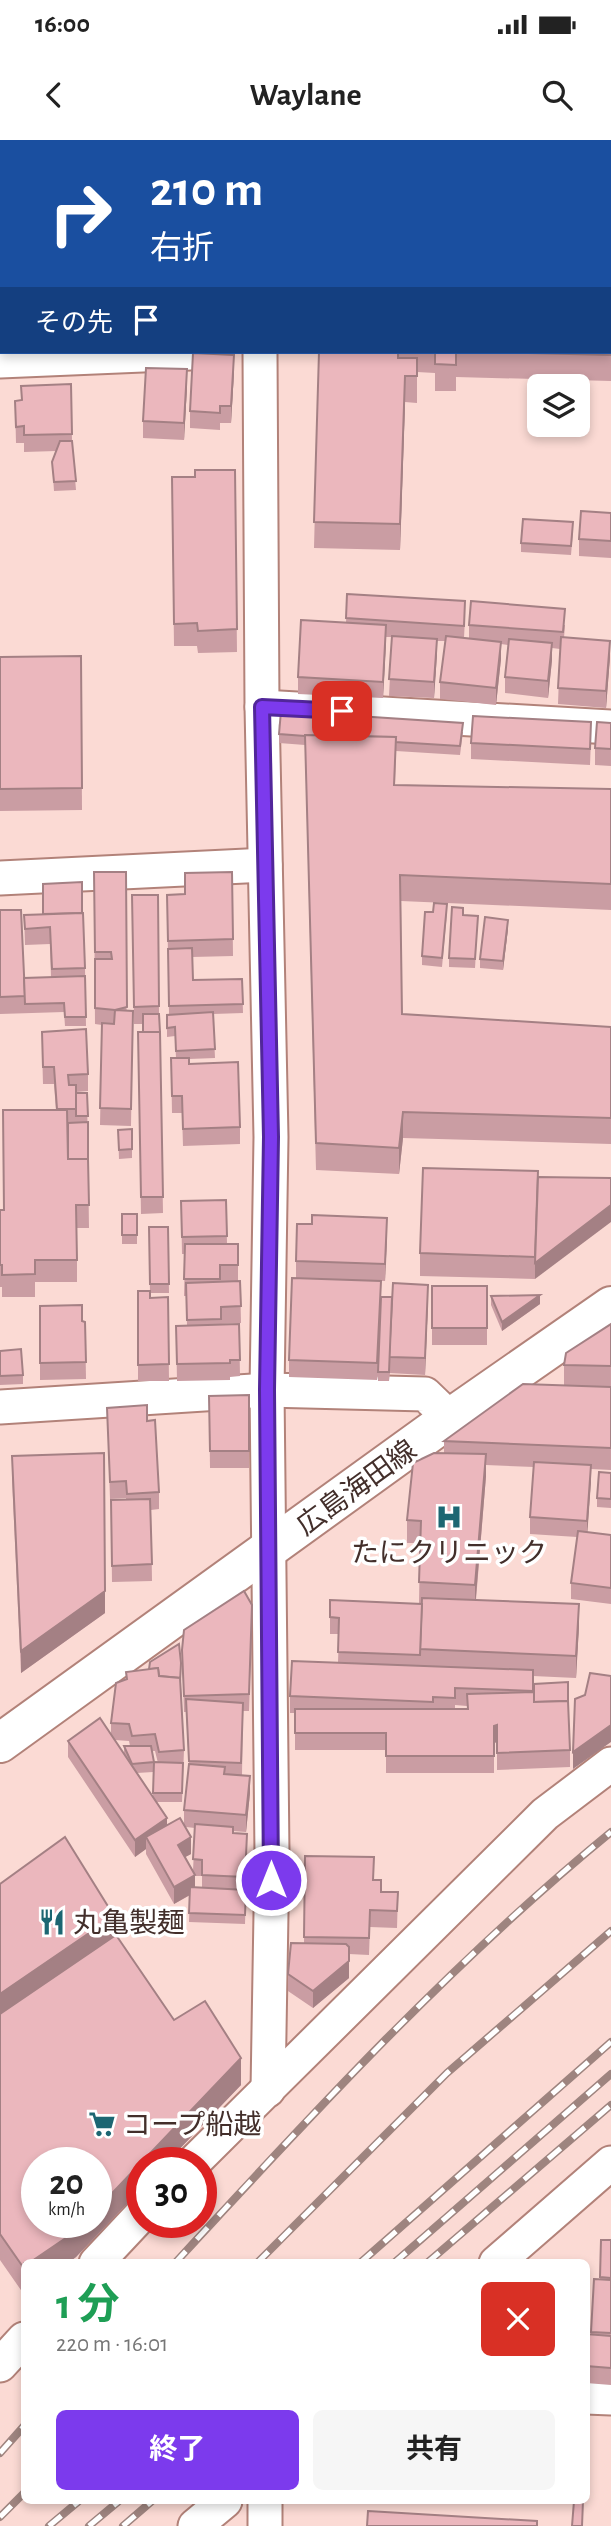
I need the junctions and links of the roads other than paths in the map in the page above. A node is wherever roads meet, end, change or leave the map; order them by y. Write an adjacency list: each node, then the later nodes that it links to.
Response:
1 (166, 354): 3 (street)
2 (260, 354): 4 (street)
3 (0, 361)
4 (262, 707): 5 (street); 6 (street)
5 (611, 727)
6 (265, 865): 7 (street); 9 (street)
7 (0, 878)
8 (611, 1306): 11 (main road, 広島海田線)
9 (267, 1390): 10 (street); 11 (street); 12 (street)
10 (0, 1407)
11 (450, 1418): 12 (main road, 広島海田線)
12 (270, 1550): 13 (main road, 広島海田線); 15 (street)
13 (0, 1743)
14 (611, 1765): 15 (street)
15 (268, 2090): 16 (street)
16 (209, 2147)
17 (611, 2163): 20 (street)
18 (126, 2231): 19 (street)
19 (100, 2259)
20 (501, 2259)
21 (21, 2342): 22 (street)
22 (0, 2365)
23 (590, 2397): 24 (street)
24 (611, 2398)
25 (221, 2504): 27 (street)
26 (265, 2504): 28 (street)
27 (195, 2526)
28 (265, 2526)

